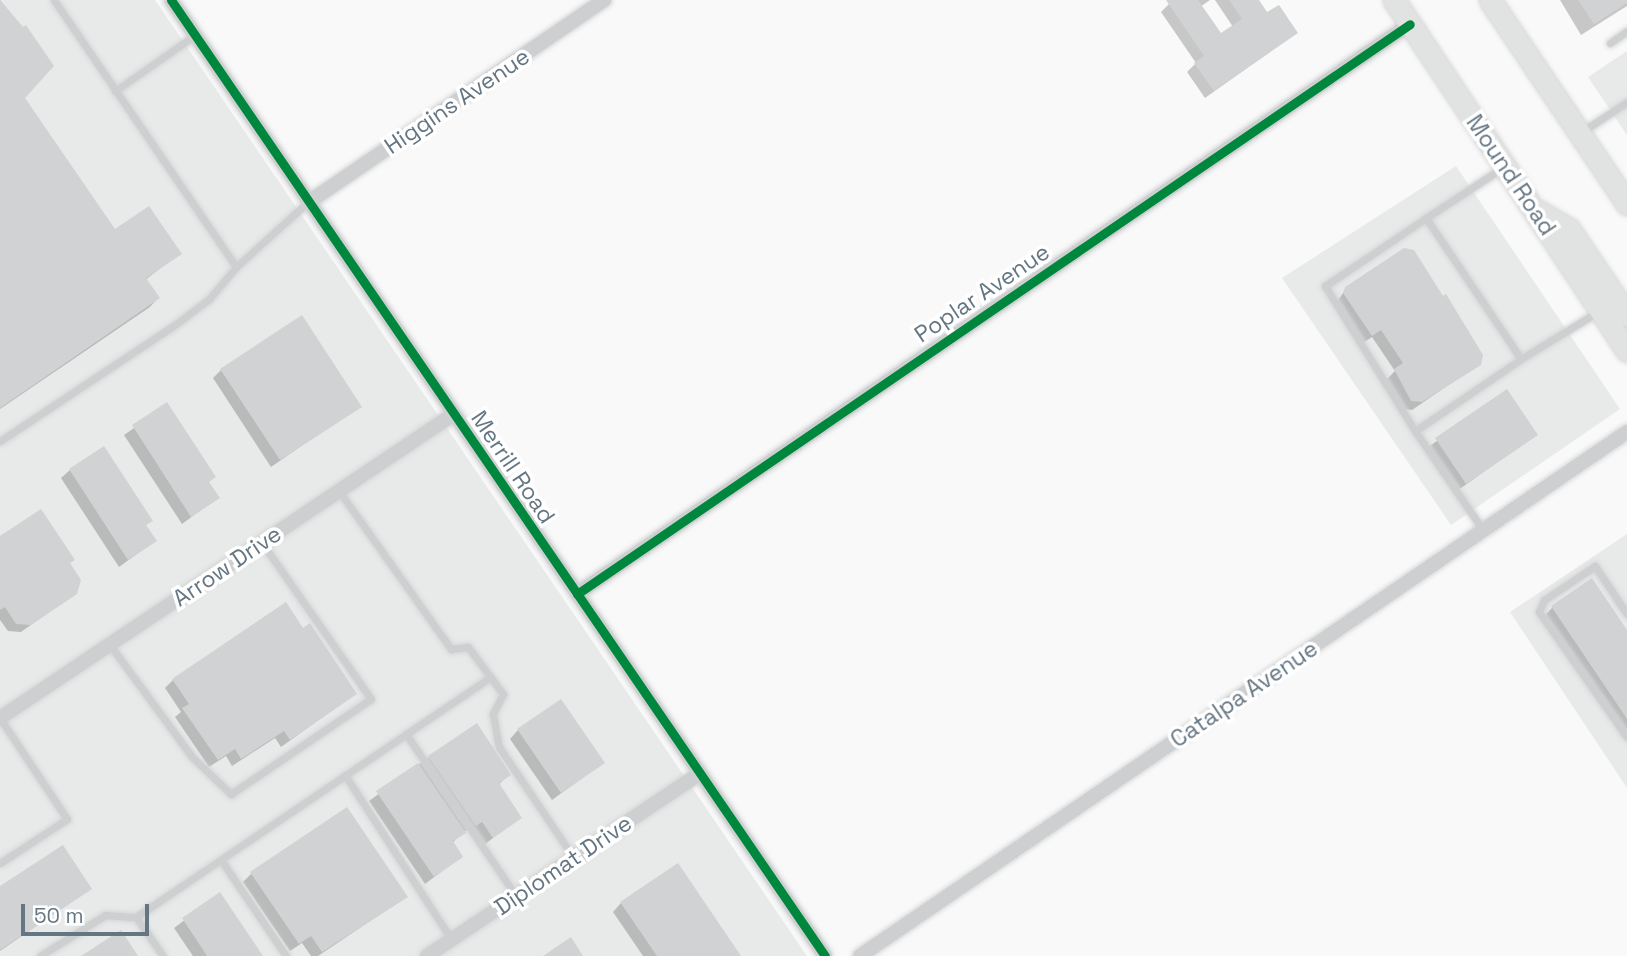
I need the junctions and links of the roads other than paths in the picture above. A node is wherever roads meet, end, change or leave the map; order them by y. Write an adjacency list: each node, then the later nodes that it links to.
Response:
1 (54, 0): 10 (lane)
2 (171, 0): 8 (street, Merrill Road)
3 (604, 0): 14 (street, Higgins Avenue)
4 (1394, 0): 6 (main road, Mound Road)
5 (1490, 0): 12 (main road)
6 (1410, 24): 13 (main road, Mound Road); 28 (street, Poplar Avenue)
7 (1627, 32): 9 (lane)
8 (195, 35): 10 (lane); 14 (street, Merrill Road)
9 (1610, 43)
10 (115, 91): 17 (lane)
11 (1627, 102): 12 (lane)
12 (1580, 134): 15 (main road)
13 (1505, 166): 16 (lane); 18 (main road, Mound Road)
14 (309, 202): 17 (lane); 21 (street, Merrill Road)
15 (1627, 204)
16 (1426, 218): 20 (lane); 22 (lane)
17 (236, 267): 24 (lane)
18 (1615, 308): 19 (main road); 20 (lane)
19 (1627, 351)
20 (1521, 359): 22 (lane)
21 (454, 414): 25 (street, Arrow Drive); 28 (street, Merrill Road)
22 (1415, 431): 26 (lane)
23 (1627, 432): 26 (street, Catalpa Avenue)
24 (0, 441)
25 (339, 491): 27 (street, Arrow Drive); 31 (lane)
26 (1483, 530): 48 (street, Catalpa Avenue)
27 (262, 543): 30 (street, Arrow Drive); 30 (lane)
28 (576, 594): 35 (street, Merrill Road)
29 (1627, 614): 34 (lane)
30 (110, 645): 32 (street, Arrow Drive)
31 (489, 677): 33 (lane); 37 (lane)
32 (0, 718): 39 (lane)
33 (406, 734): 36 (lane); 40 (lane)
34 (1627, 737)
35 (699, 774): 37 (street, Diplomat Drive); 47 (street, Merrill Road)
36 (345, 775): 38 (lane); 42 (lane)
37 (574, 858): 40 (street, Diplomat Drive)
38 (221, 860): 41 (lane); 45 (lane)
39 (0, 863)
40 (516, 896): 42 (street, Diplomat Drive)
41 (136, 917): 43 (lane); 44 (lane)
42 (451, 940): 46 (street, Diplomat Drive)
43 (40, 956)
44 (163, 956)
45 (286, 956)
46 (427, 956)
47 (825, 956)
48 (860, 956)

